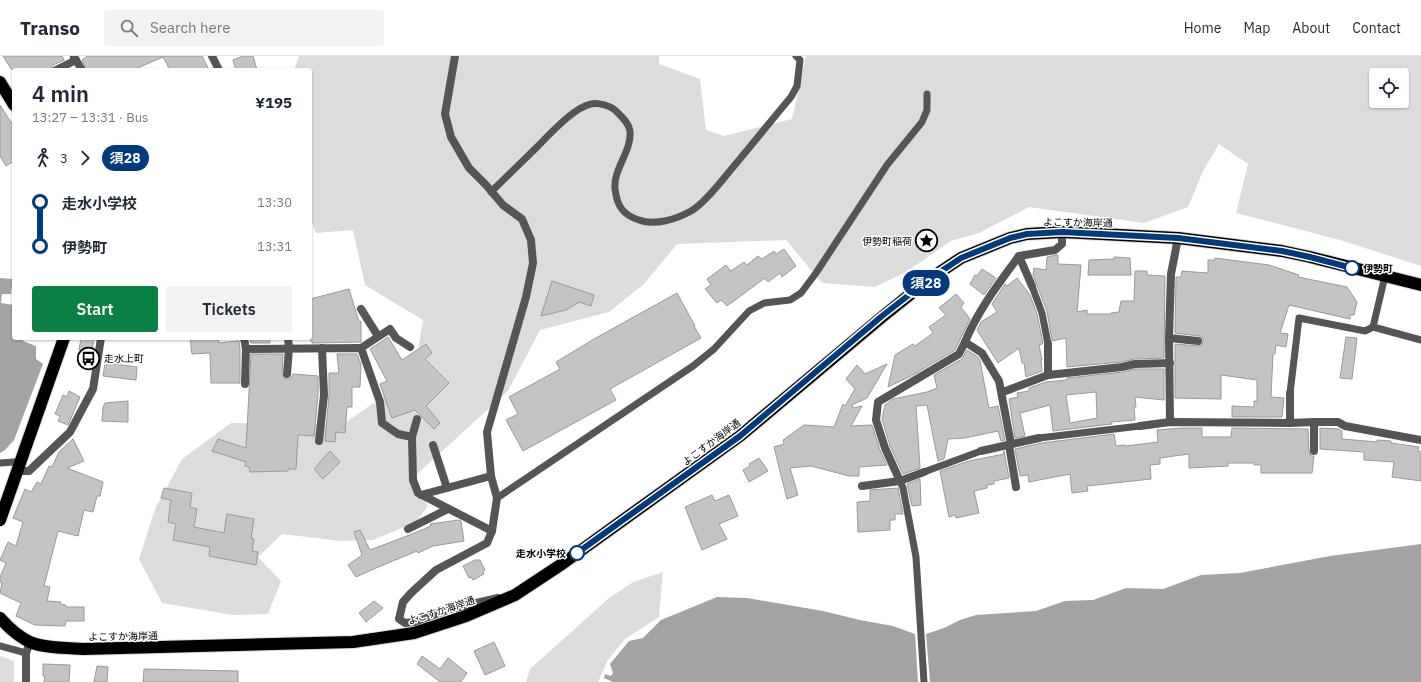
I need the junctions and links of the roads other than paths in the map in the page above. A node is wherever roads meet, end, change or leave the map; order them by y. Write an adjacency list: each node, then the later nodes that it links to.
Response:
1 (212, 56): 7 (street)
2 (455, 56): 11 (street)
3 (796, 56): 11 (lane)
4 (75, 58): 5 (street); 6 (street)
5 (59, 68)
6 (81, 68)
7 (218, 68)
8 (0, 82): 10 (highway)
9 (927, 94): 63 (lane)
10 (12, 98)
11 (491, 192): 57 (street)
12 (1062, 232): 13 (highway, よこすか海岸通); 14 (street); 68 (highway, よこすか海岸通)
13 (1178, 238): 15 (highway, よこすか海岸通); 21 (street)
14 (1019, 256): 17 (street); 28 (street)
15 (1385, 276): 16 (highway, よこすか海岸通); 19 (lane)
16 (1421, 285)
17 (1032, 286): 29 (lane)
18 (361, 309): 20 (street)
19 (1373, 327): 26 (lane); 40 (lane)
20 (378, 336): 30 (street); 33 (street)
21 (1169, 338): 27 (street); 35 (street)
22 (63, 340): 55 (highway)
23 (101, 340): 55 (street)
24 (244, 340): 34 (street)
25 (288, 340): 31 (street)
26 (1421, 340)
27 (1198, 341)
28 (965, 342): 39 (street); 58 (street)
29 (1048, 344): 37 (street)
30 (410, 347)
31 (289, 348): 32 (street); 34 (street); 36 (street)
32 (322, 348): 33 (street); 49 (street)
33 (361, 348): 46 (street)
34 (246, 349): 38 (street)
35 (1170, 363): 37 (street); 42 (street)
36 (287, 374)
37 (1048, 375): 39 (street)
38 (245, 384)
39 (1003, 392): 51 (street)
40 (1290, 393): 44 (street)
41 (417, 419): 46 (street)
42 (1170, 422): 44 (street); 45 (street)
43 (1314, 422): 44 (street); 48 (street); 53 (street)
44 (1290, 423)
45 (1140, 426): 47 (lane)
46 (412, 438): 62 (street)
47 (1039, 438): 51 (street)
48 (1421, 440)
49 (319, 441)
50 (433, 445): 61 (street)
51 (1010, 445): 52 (street); 60 (street)
52 (981, 451): 56 (lane)
53 (1314, 451)
54 (0, 463): 55 (lane)
55 (19, 467): 65 (highway)
56 (924, 472): 58 (street)
57 (492, 476): 61 (street); 63 (street)
58 (900, 482): 59 (street); 73 (lane)
59 (862, 486)
60 (1016, 487)
61 (447, 488): 62 (street)
62 (421, 495): 64 (street)
63 (496, 498): 67 (street)
64 (448, 509): 66 (street); 67 (street)
65 (0, 520)
66 (408, 529)
67 (492, 531): 68 (street)
68 (515, 595): 71 (highway, よこすか海岸通)
69 (0, 618): 71 (highway, よこすか海岸通)
70 (0, 646): 71 (lane)
71 (28, 648): 72 (street)
72 (26, 682)
73 (924, 682)

